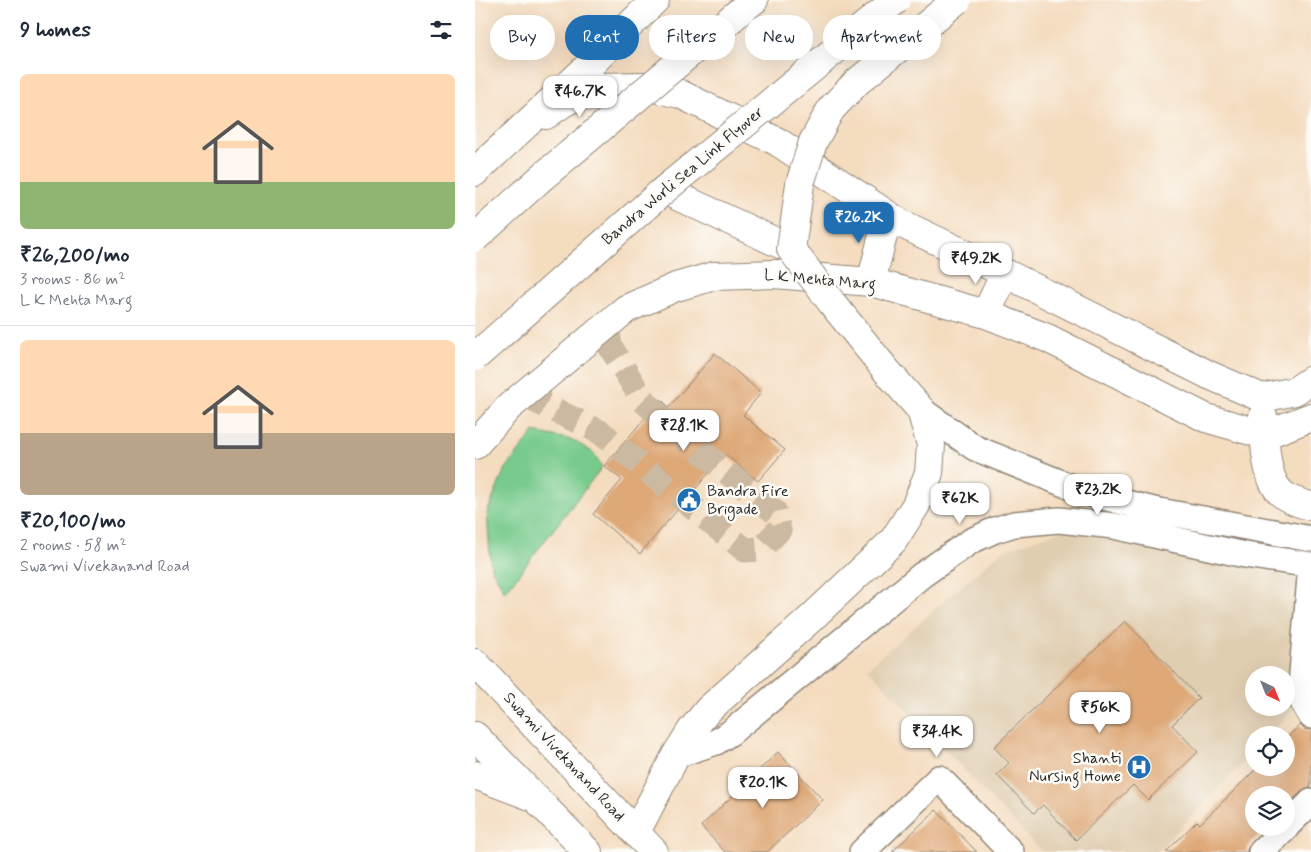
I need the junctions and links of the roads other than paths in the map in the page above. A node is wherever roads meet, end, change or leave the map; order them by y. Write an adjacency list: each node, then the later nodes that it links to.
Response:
1 (655, 0): 6 (main road)
2 (754, 0): 5 (main road)
3 (896, 0): 8 (main road, Bandra Worli Sea Link Flyover, bridge)
4 (957, 0): 11 (main road, bridge)
5 (739, 9): 10 (main road, bridge)
6 (512, 138): 7 (main road); 9 (main road)
7 (475, 172)
8 (664, 190): 11 (main road); 15 (main road, Bandra Worli Sea Link Flyover, bridge)
9 (888, 216): 12 (main road); 13 (main road)
10 (475, 238)
11 (791, 249): 18 (main road, bridge)
12 (1005, 273): 14 (main road); 17 (main road)
13 (871, 282): 14 (main road, L K Mehta Marg); 21 (main road, L K Mehta Marg)
14 (986, 314): 20 (main road, L K Mehta Marg)
15 (475, 357)
16 (1311, 380): 17 (main road)
17 (1262, 398): 20 (main road)
18 (921, 410): 23 (street); 28 (main road)
19 (1311, 416): 20 (main road)
20 (1265, 435): 22 (main road)
21 (475, 445)
22 (1311, 506)
23 (1310, 538)
24 (1311, 565): 26 (street); 28 (street)
25 (475, 663): 34 (main road, Swami Vivekanand Road)
26 (1311, 716)
27 (475, 736): 30 (main road)
28 (676, 755): 34 (main road)
29 (475, 775): 30 (main road)
30 (533, 797): 35 (main road)
31 (1311, 802): 32 (street)
32 (1295, 818)
33 (1277, 836): 38 (street)
34 (645, 842)
35 (588, 852)
36 (862, 852): 37 (street)
37 (1011, 852)
38 (1261, 852)

